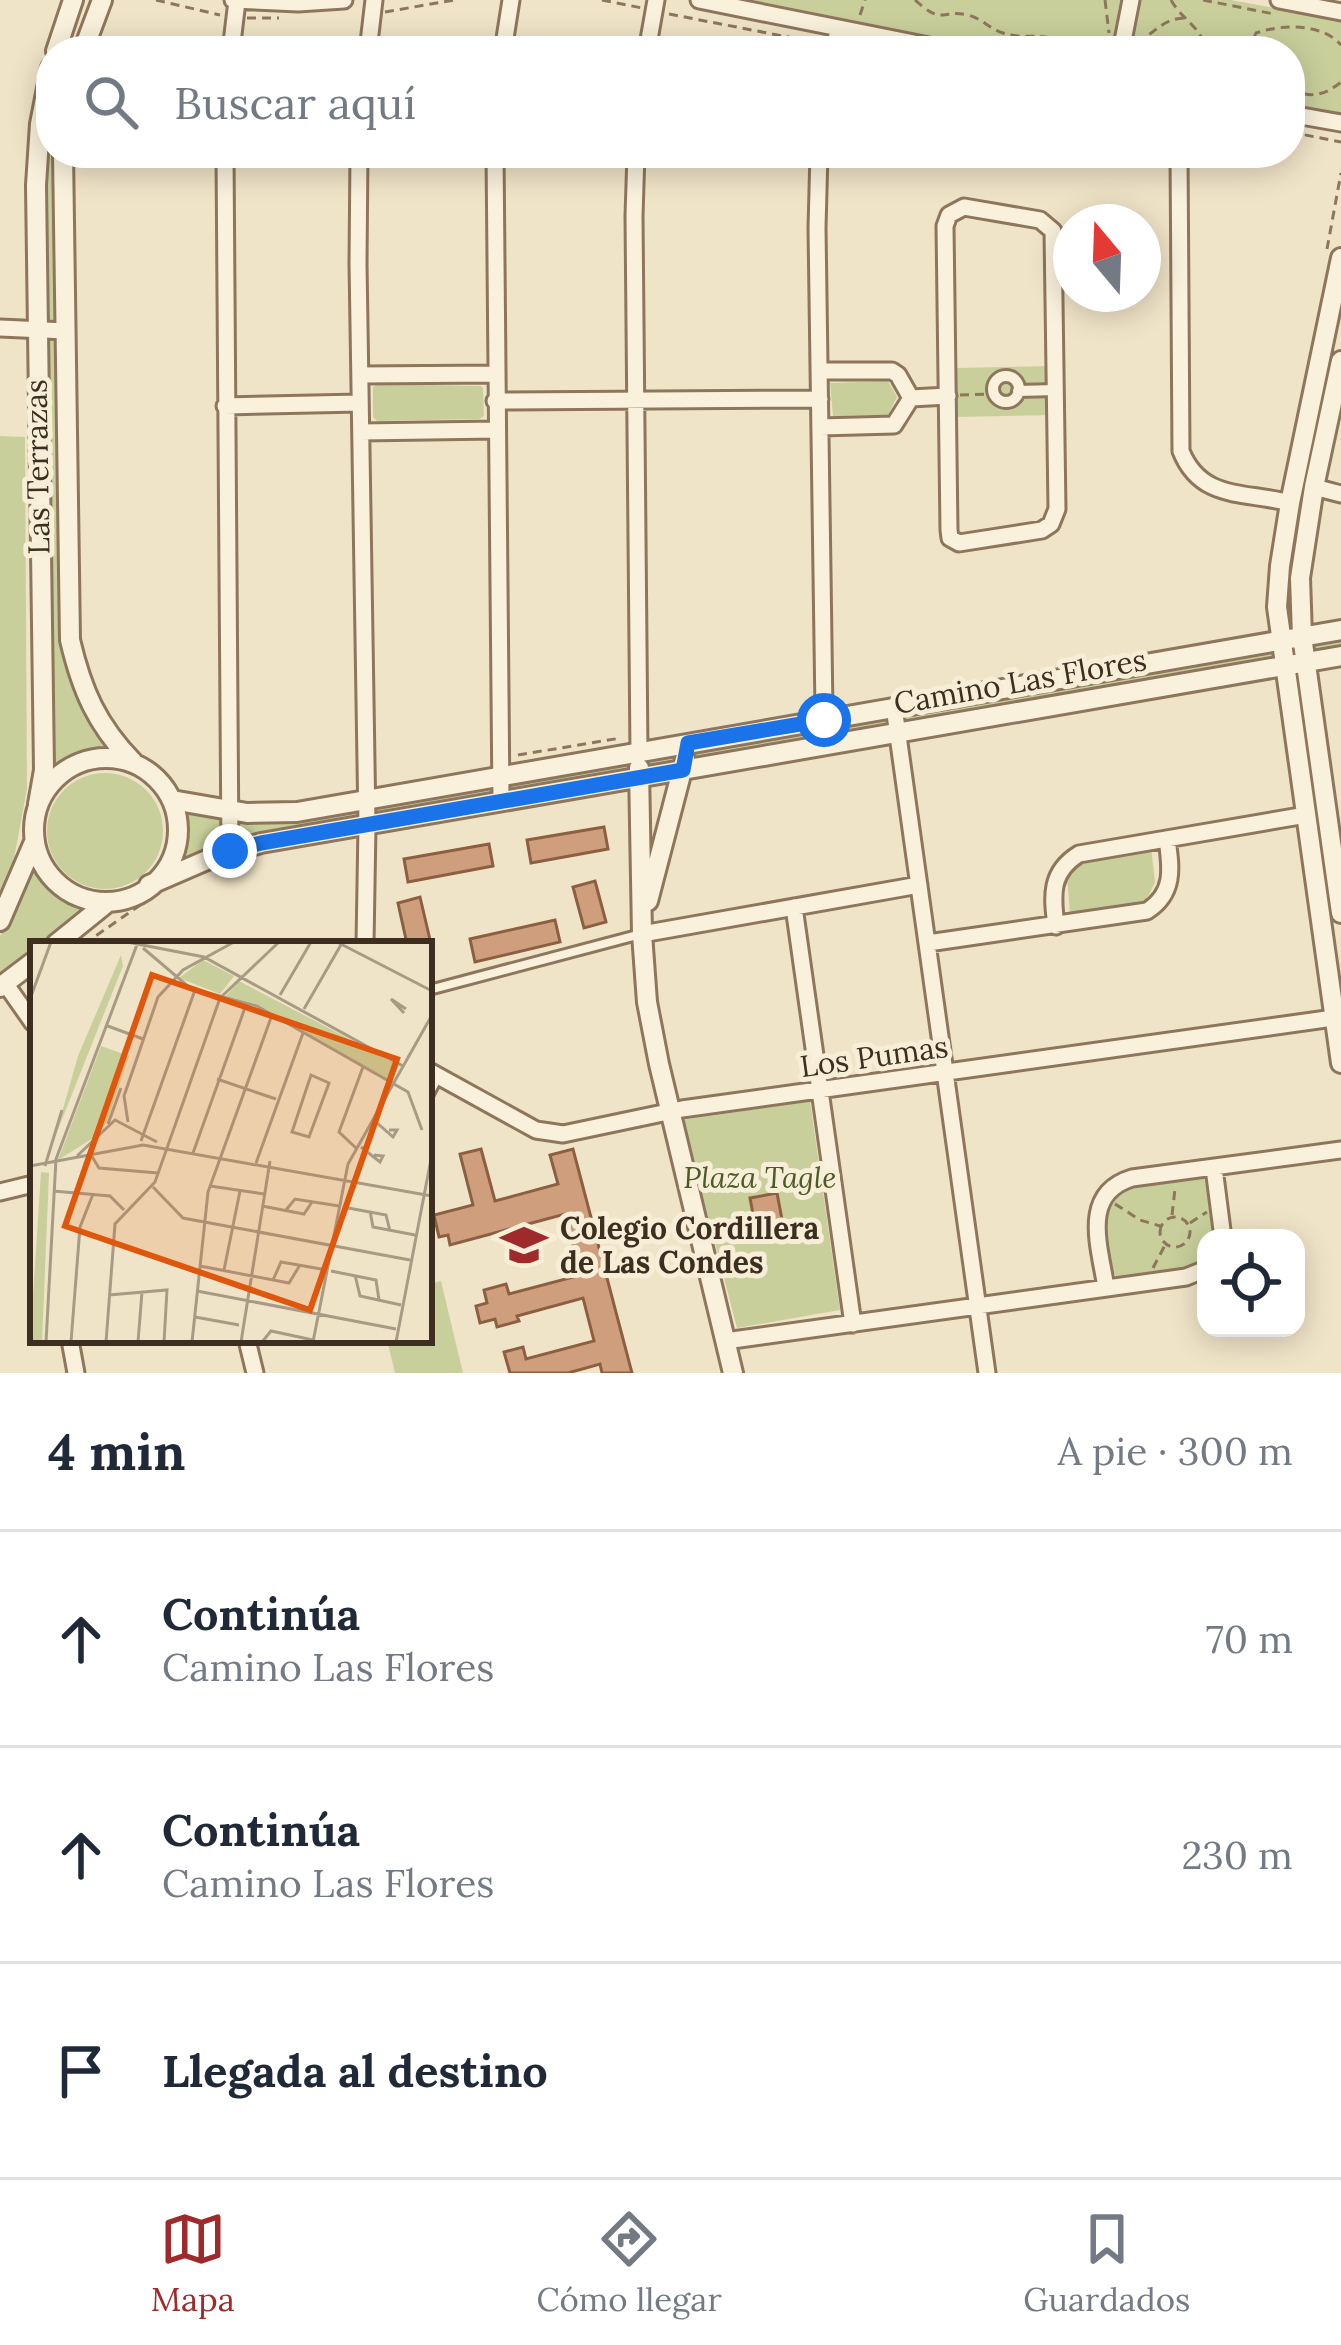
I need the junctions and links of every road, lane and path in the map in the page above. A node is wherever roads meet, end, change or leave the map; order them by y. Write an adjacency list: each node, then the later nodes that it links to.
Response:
1 (73, 0): 19 (street)
2 (102, 0): 20 (street)
3 (235, 0): 4 (street); 21 (street)
4 (344, 0)
5 (374, 0): 22 (street)
6 (391, 0): 7 (path)
7 (454, 0)
8 (512, 0): 23 (street)
9 (602, 0): 17 (path)
10 (699, 0): 26 (street)
11 (865, 0): 27 (path)
12 (915, 0): 28 (path)
13 (1105, 0): 29 (path)
14 (1132, 0): 30 (street)
15 (1171, 0): 31 (path)
16 (1279, 0): 18 (street)
17 (655, 5): 24 (street); 25 (path)
18 (1341, 12)
19 (61, 36)
20 (89, 36)
21 (232, 36)
22 (370, 36)
23 (506, 36)
24 (650, 36)
25 (824, 36)
26 (829, 36)
27 (842, 36)
28 (1018, 36)
29 (1113, 36)
30 (1120, 36)
31 (1203, 36)
32 (1255, 36): 33 (path)
33 (1341, 45)
34 (1341, 82): 35 (path)
35 (1334, 87): 36 (path); 37 (path)
36 (1305, 96)
37 (1341, 96)
38 (1305, 116): 39 (street)
39 (1341, 122)
40 (1305, 135): 41 (path)
41 (1341, 142)
42 (38, 168): 52 (street, Las Terrazas)
43 (63, 168): 53 (street, Las Terrazas)
44 (225, 168): 67 (street)
45 (359, 168): 57 (street)
46 (495, 168): 56 (street)
47 (636, 168): 64 (street)
48 (819, 168): 55 (street)
49 (1179, 168): 73 (street)
50 (1341, 258): 73 (street)
51 (0, 328): 52 (street)
52 (39, 330): 53 (street); 74 (street, Las Terrazas)
53 (66, 331): 75 (street, Las Terrazas)
54 (1341, 361): 71 (street)
55 (819, 371): 62 (street); 63 (street)
56 (495, 374): 57 (street); 65 (street)
57 (360, 375): 66 (street)
58 (1056, 390): 59 (street); 61 (street); 61 (street)
59 (1018, 391): 60 (street); 60 (street)
60 (994, 394): 61 (path)
61 (948, 396): 62 (street)
62 (911, 398): 68 (street)
63 (820, 399): 64 (street); 68 (street)
64 (636, 400): 65 (street); 87 (street)
65 (495, 401): 69 (street)
66 (360, 404): 67 (street); 70 (street)
67 (225, 406): 96 (street)
68 (820, 427): 83 (street)
69 (496, 430): 70 (street); 90 (street)
70 (361, 432): 93 (street)
71 (1314, 487): 72 (street); 77 (street)
72 (1341, 494)
73 (1290, 503): 78 (street)
74 (42, 543): 75 (street); 95 (street, Las Terrazas)
75 (68, 543): 88 (street, Las Terrazas)
76 (1341, 630): 77 (street, Camino Las Flores)
77 (1302, 636): 78 (street, Camino Las Flores); 80 (street)
78 (1281, 640): 81 (street); 82 (street, Camino Las Flores)
79 (1341, 656): 80 (street, Camino Las Flores)
80 (1306, 662): 81 (street, Camino Las Flores); 97 (street)
81 (1285, 665): 84 (street, Camino Las Flores); 98 (street)
82 (894, 707): 83 (street, Camino Las Flores); 84 (street)
83 (824, 720): 85 (street, Camino Las Flores); 86 (street)
84 (898, 733): 86 (street, Camino Las Flores); 104 (street)
85 (688, 743): 87 (street, Camino Las Flores); 89 (street)
86 (827, 745): 89 (street, Camino Las Flores)
87 (639, 752): 90 (street, Camino Las Flores); 91 (street)
88 (134, 762): 92 (street); 95 (street)
89 (683, 770): 91 (street, Camino Las Flores); 110 (street)
90 (499, 777): 93 (street, Camino Las Flores); 94 (street)
91 (639, 778): 94 (street, Camino Las Flores); 110 (street)
92 (172, 800): 96 (street, Camino Las Flores); 103 (street)
93 (365, 800): 96 (street, Camino Las Flores); 99 (street)
94 (501, 801): 99 (street, Camino Las Flores)
95 (38, 804): 101 (street)
96 (230, 810): 102 (street)
97 (1334, 811): 107 (street)
98 (1306, 815): 100 (street); 117 (street)
99 (367, 825): 102 (street, Camino Las Flores); 112 (street)
100 (1167, 838): 109 (street); 109 (street)
101 (34, 842): 105 (street); 108 (street)
102 (230, 851): 103 (street, Camino Las Flores)
103 (149, 885): 105 (street)
104 (920, 885): 106 (street); 113 (street)
105 (108, 902): 111 (street)
106 (794, 907): 110 (street); 122 (street)
107 (1341, 913)
108 (0, 921)
109 (1056, 926): 113 (street)
110 (642, 928): 116 (lane); 123 (street)
111 (60, 941)
112 (365, 941)
113 (928, 943): 120 (street)
114 (30, 964): 115 (street)
115 (2, 985): 118 (street)
116 (432, 989)
117 (1338, 1018): 119 (street); 120 (street, Los Pumas)
118 (30, 1019)
119 (1341, 1063)
120 (946, 1073): 122 (street, Los Pumas); 139 (street)
121 (434, 1074): 123 (street, Los Pumas)
122 (820, 1091): 123 (street, Los Pumas); 140 (street)
123 (672, 1111): 141 (street)
124 (1341, 1150): 125 (street)
125 (1214, 1168): 126 (street); 130 (street)
126 (1176, 1173): 129 (street); 131 (path)
127 (30, 1185): 128 (street)
128 (0, 1192)
129 (1104, 1197): 133 (path); 138 (street)
130 (1219, 1204): 132 (path); 134 (street)
131 (1172, 1217): 132 (path); 133 (path)
132 (1189, 1224): 135 (path)
133 (1161, 1226): 135 (path)
134 (1222, 1229)
135 (1166, 1243): 137 (path)
136 (1197, 1273): 137 (street)
137 (1148, 1282): 138 (street)
138 (1106, 1288): 139 (street)
139 (978, 1306): 140 (street); 147 (street)
140 (853, 1324): 141 (street)
141 (725, 1341): 146 (street)
142 (71, 1343): 144 (street)
143 (248, 1343): 145 (street)
144 (76, 1373)
145 (255, 1373)
146 (733, 1373)
147 (987, 1373)

